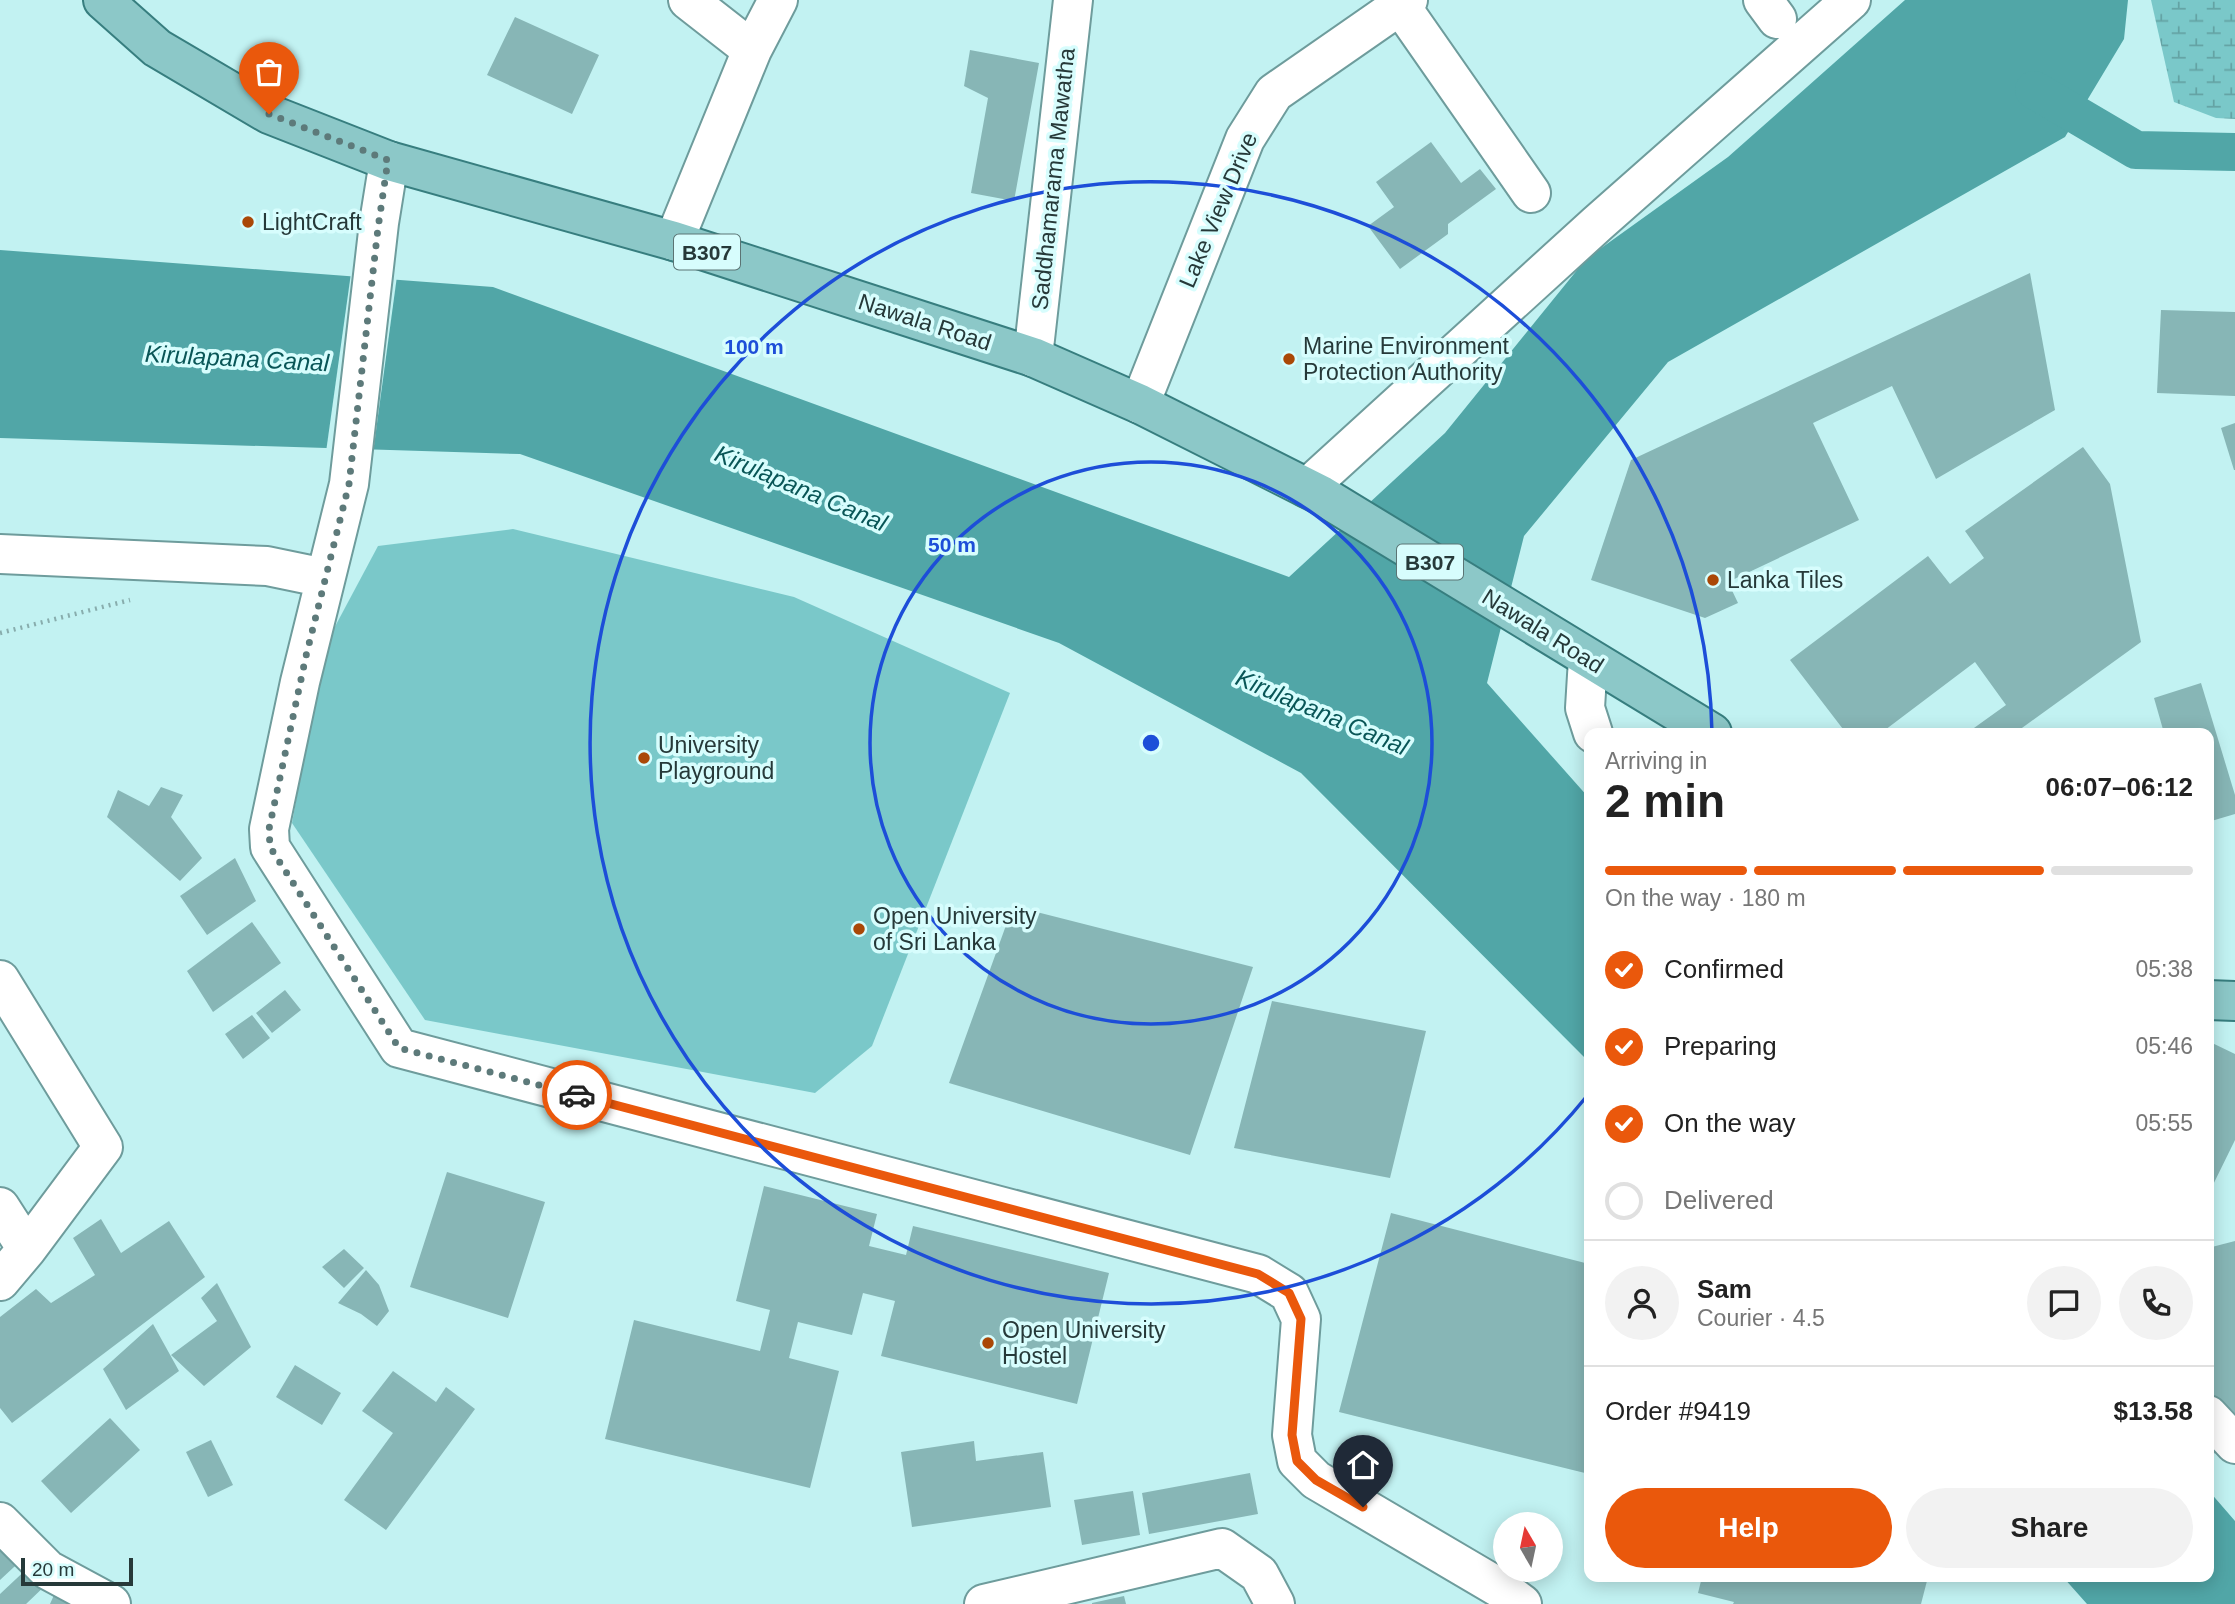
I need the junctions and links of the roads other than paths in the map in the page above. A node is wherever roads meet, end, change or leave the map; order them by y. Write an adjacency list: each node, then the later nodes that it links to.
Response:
1 (103, 0): 8 (main road, Nawala Road / B307)
2 (688, 0): 7 (street)
3 (778, 0): 7 (street)
4 (1073, 0): 11 (street, Saddhamarama Mawatha)
5 (1851, 0): 13 (street)
6 (1404, 2): 9 (street); 12 (street, Lake View Drive)
7 (752, 50): 10 (street)
8 (388, 160): 10 (main road, Nawala Road / B307); 15 (street)
9 (1531, 193)
10 (674, 241): 11 (main road, Nawala Road / B307)
11 (1033, 357): 12 (main road, Nawala Road / B307)
12 (1140, 404): 13 (main road, Nawala Road / B307)
13 (1314, 492): 16 (main road, Nawala Road / B307)
14 (0, 554): 15 (street)
15 (325, 578): 31 (street)
16 (1588, 659): 17 (street); 18 (main road, Nawala Road / B307)
17 (1591, 728)
18 (1704, 728)
19 (0, 980): 23 (street)
20 (2214, 1000): 21 (main road)
21 (2235, 1002)
22 (0, 1207): 23 (street)
23 (27, 1249): 24 (street)
24 (0, 1281)
25 (2214, 1421): 26 (street)
26 (2235, 1444)
27 (0, 1522): 28 (street)
28 (111, 1604)
29 (984, 1604): 30 (street)
30 (1275, 1604)
31 (1522, 1604)

